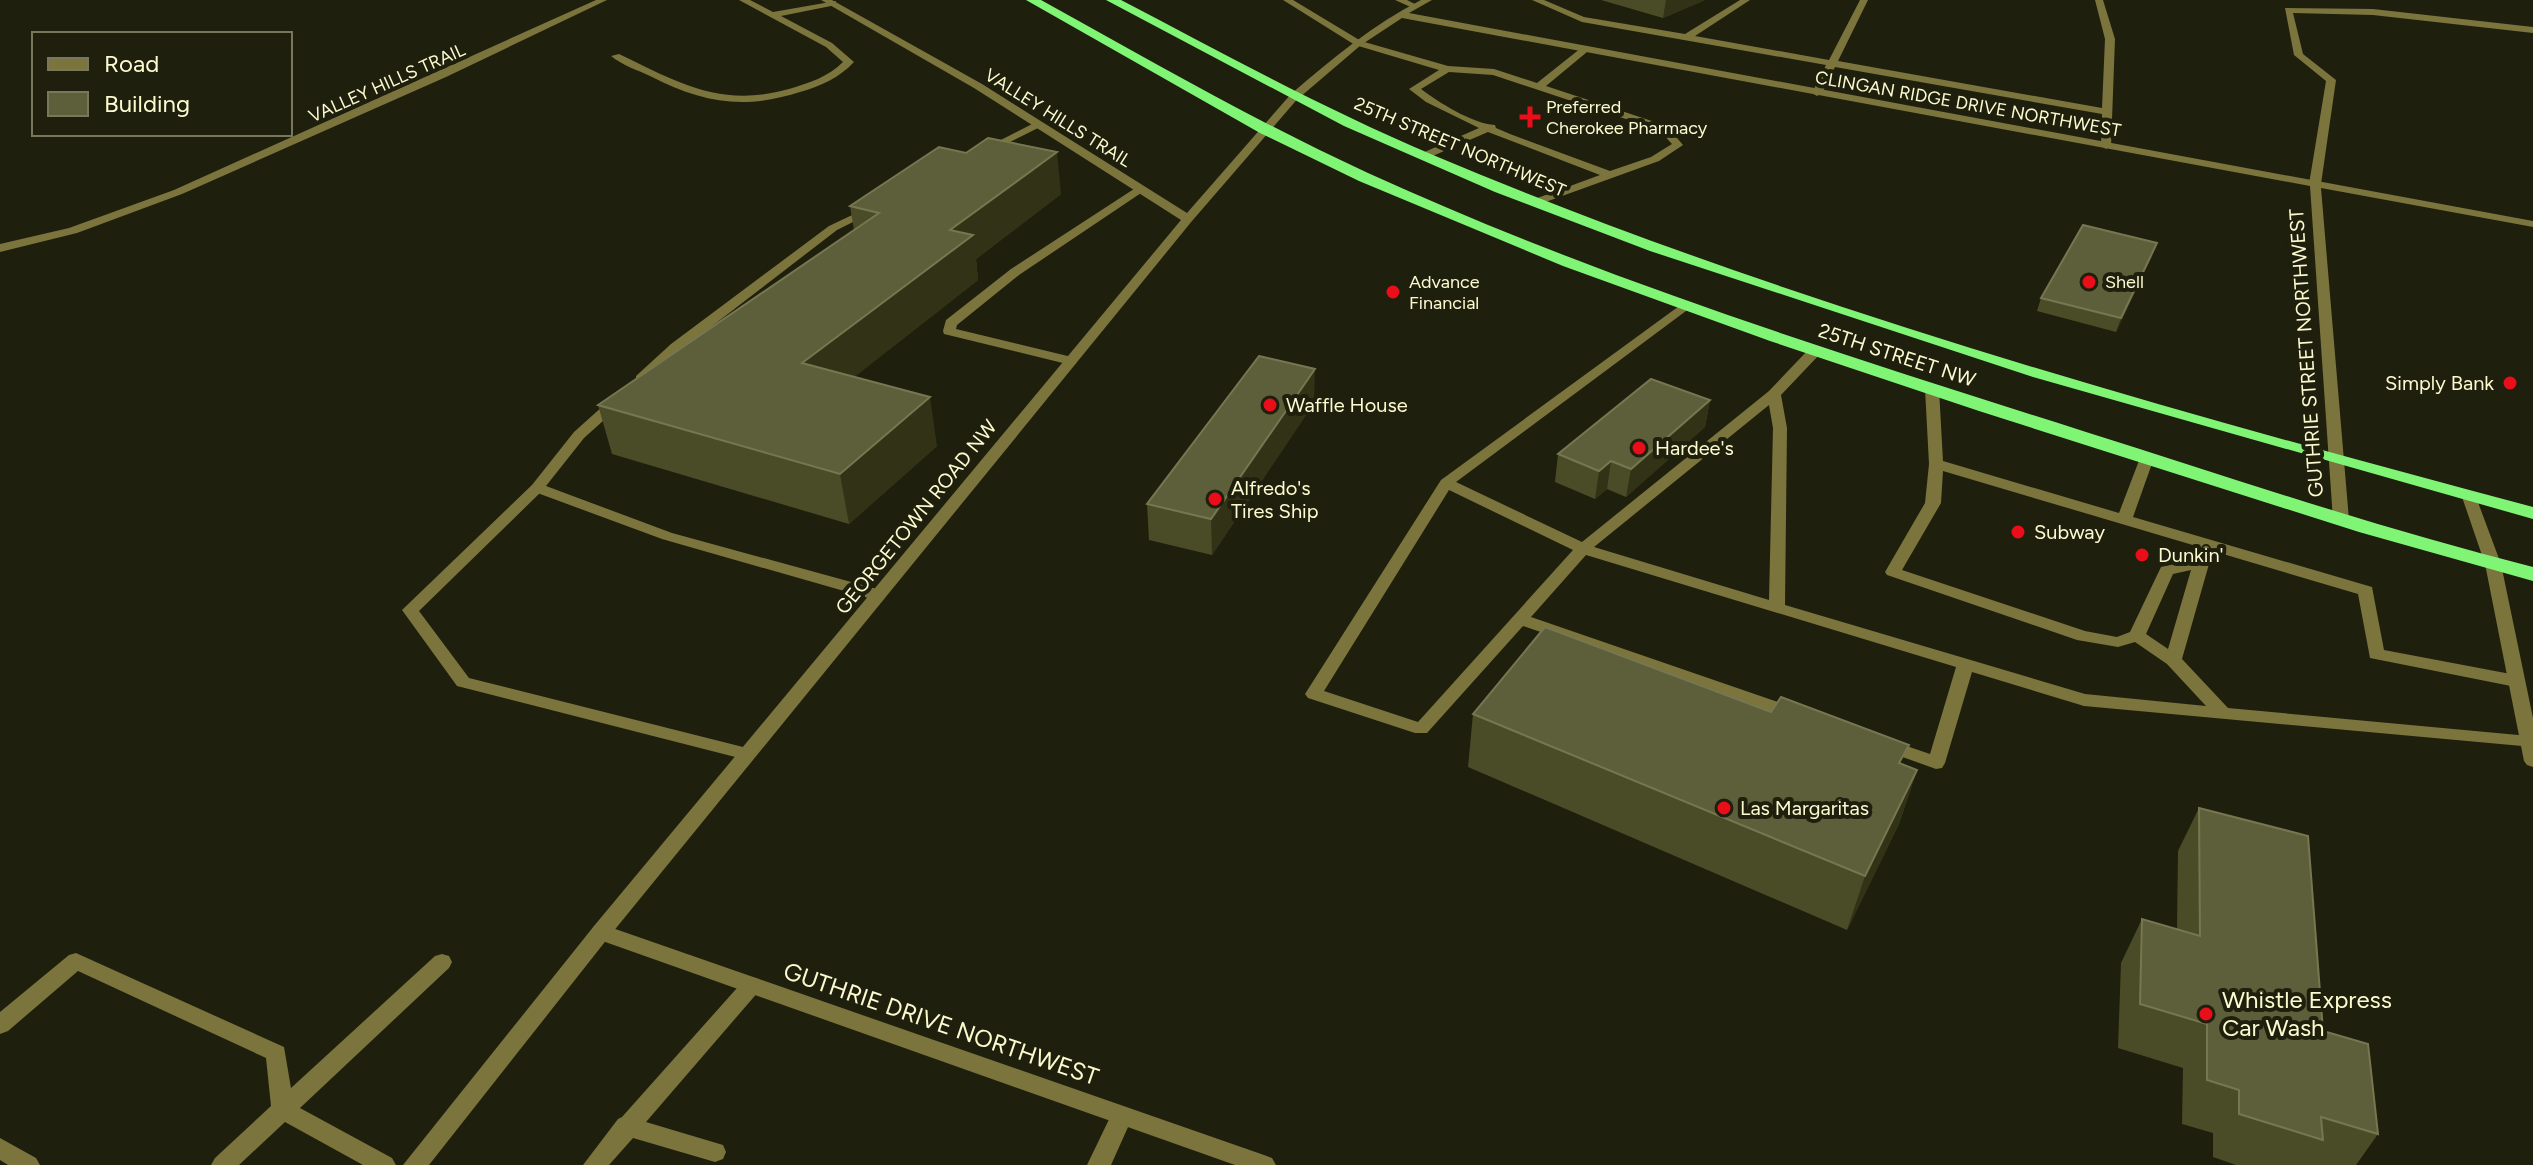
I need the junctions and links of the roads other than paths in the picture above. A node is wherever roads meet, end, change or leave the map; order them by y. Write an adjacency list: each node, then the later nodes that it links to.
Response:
1 (603, 0): 41 (street, VALLEY HILLS TRAIL)
2 (743, 0): 16 (street)
3 (1032, 0): 30 (highway)
4 (1112, 0): 26 (highway, 25TH STREET NORTHWEST)
5 (1399, 0): 13 (street)
6 (1428, 0): 13 (street, GEORGETOWN ROAD NW)
7 (1536, 0): 18 (street)
8 (1746, 0): 18 (street)
9 (1864, 0): 22 (street)
10 (2099, 0): 27 (street)
11 (829, 2): 16 (street); 28 (street, VALLEY HILLS TRAIL)
12 (1295, 3): 14 (street); 19 (street)
13 (1415, 6): 15 (street, GEORGETOWN ROAD NW)
14 (1316, 7)
15 (1398, 14): 19 (street, GEORGETOWN ROAD NW); 20 (street, CLINGAN RIDGE DRIVE NORTHWEST)
16 (773, 15): 21 (street)
17 (2533, 30): 35 (street, GUTHRIE STREET NORTHWEST)
18 (1686, 38): 22 (street)
19 (1358, 43): 23 (street); 26 (street, GEORGETOWN ROAD NW)
20 (1584, 50): 24 (street); 25 (street, CLINGAN RIDGE DRIVE NORTHWEST)
21 (616, 56)
22 (1832, 65): 25 (street); 27 (street)
23 (1447, 69): 24 (street); 29 (street)
24 (1538, 87): 34 (street)
25 (1817, 93): 31 (street, CLINGAN RIDGE DRIVE NORTHWEST)
26 (1295, 96): 30 (street, GEORGETOWN ROAD NW); 32 (highway, 25TH STREET NORTHWEST)
27 (2109, 112): 31 (street)
28 (1038, 124): 33 (street); 36 (street, VALLEY HILLS TRAIL)
29 (1491, 127): 32 (street); 34 (street)
30 (1264, 130): 39 (street, GEORGETOWN ROAD NW); 43 (highway, 25TH STREET NW)
31 (2106, 146): 35 (street, CLINGAN RIDGE DRIVE NORTHWEST)
32 (1424, 156): 38 (highway, 25TH STREET NORTHWEST)
33 (970, 159)
34 (1610, 175): 38 (street)
35 (2315, 184): 40 (street, CLINGAN RIDGE DRIVE NORTHWEST); 49 (street, GUTHRIE STREET NORTHWEST)
36 (1141, 189): 39 (street, VALLEY HILLS TRAIL); 45 (street)
37 (888, 200): 52 (street)
38 (1536, 202): 42 (highway, 25TH STREET NORTHWEST)
39 (1188, 219): 45 (street, GEORGETOWN ROAD NW)
40 (2533, 224)
41 (0, 248)
42 (1805, 301): 49 (highway, 25TH STREET NW)
43 (1686, 305): 44 (highway, 25TH STREET NW); 51 (street)
44 (1814, 352): 46 (highway, 25TH STREET NW); 47 (street)
45 (1071, 361): 62 (street, GEORGETOWN ROAD NW)
46 (1932, 389): 48 (highway, 25TH STREET NW); 50 (street)
47 (1774, 394): 58 (street); 63 (street)
48 (2147, 458): 55 (street); 56 (highway, 25TH STREET NW)
49 (2336, 462): 53 (highway, 25TH STREET NW); 56 (street, GUTHRIE STREET NORTHWEST)
50 (1936, 464): 55 (street); 65 (street)
51 (1446, 483): 58 (street); 64 (street)
52 (537, 488): 62 (street); 73 (street)
53 (2469, 497): 54 (highway, 25TH STREET NW); 60 (street)
54 (2533, 513)
55 (2125, 519): 57 (street)
56 (2341, 520): 60 (highway, 25TH STREET NW)
57 (2208, 544): 59 (street); 68 (street)
58 (1583, 549): 63 (street); 64 (street)
59 (2201, 563): 65 (street); 66 (street)
60 (2493, 564): 61 (highway, 25TH STREET NW); 68 (street)
61 (2533, 574)
62 (878, 595): 73 (street, GEORGETOWN ROAD NW)
63 (1777, 607): 67 (street)
64 (1520, 619): 70 (street)
65 (2137, 636): 66 (street)
66 (2173, 660): 69 (street)
67 (1965, 665): 69 (street); 71 (street)
68 (2516, 681): 72 (street)
69 (2223, 713): 72 (street)
70 (1817, 722)
71 (1877, 742)
72 (2529, 742): 74 (street)
73 (747, 754): 75 (street, GEORGETOWN ROAD NW)
74 (2533, 761)
75 (601, 932): 77 (street, GUTHRIE DRIVE NORTHWEST); 88 (street, GEORGETOWN ROAD NW)
76 (442, 962): 79 (street)
77 (752, 985): 80 (street, GUTHRIE DRIVE NORTHWEST); 81 (street)
78 (0, 1025): 79 (street)
79 (283, 1110): 86 (street); 87 (street)
80 (1122, 1116): 84 (street, GUTHRIE DRIVE NORTHWEST); 90 (street)
81 (626, 1126): 83 (street); 89 (street)
82 (0, 1148): 85 (street)
83 (715, 1152)
84 (1229, 1159): 91 (street, GUTHRIE DRIVE NORTHWEST)
85 (28, 1165)
86 (223, 1165)
87 (384, 1165)
88 (415, 1165)
89 (595, 1165)
90 (1099, 1165)
91 (1264, 1165)

